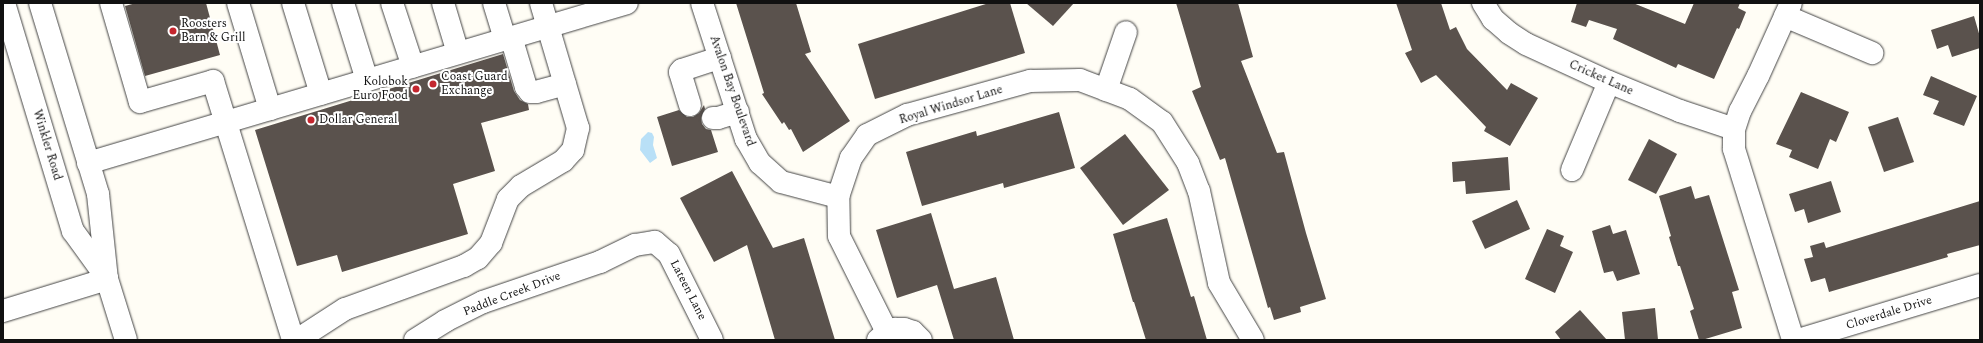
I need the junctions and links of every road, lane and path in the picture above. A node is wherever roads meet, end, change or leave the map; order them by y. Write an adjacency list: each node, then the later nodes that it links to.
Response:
1 (4, 3): 37 (street, Winkler Road)
2 (40, 3): 33 (street, Winkler Road)
3 (111, 3): 31 (street)
4 (238, 3): 28 (street)
5 (293, 3): 26 (street)
6 (343, 3): 22 (street)
7 (392, 3): 21 (street)
8 (443, 3): 18 (street)
9 (494, 3): 17 (street)
10 (541, 3): 15 (street)
11 (627, 3): 15 (street)
12 (702, 3): 20 (street, Avalon Bay Boulevard)
13 (1483, 3): 23 (street, Cricket Lane)
14 (1788, 10): 19 (street); 32 (street)
15 (547, 27): 17 (street); 24 (street)
16 (1126, 32): 25 (street)
17 (508, 38): 18 (street); 24 (street)
18 (458, 53): 21 (street)
19 (1872, 53)
20 (720, 58): 27 (street); 29 (street, Avalon Bay Boulevard)
21 (412, 67): 22 (street)
22 (368, 80): 26 (street)
23 (1609, 82): 32 (street, Cricket Lane); 34 (street)
24 (565, 84): 43 (street)
25 (1106, 90): 35 (street, Royal Windsor Lane); 47 (street, Royal Windsor Lane)
26 (321, 94): 28 (street)
27 (690, 105)
28 (270, 109): 31 (street)
29 (738, 112): 30 (street); 35 (street, Avalon Bay Boulevard)
30 (713, 118)
31 (226, 122): 33 (street); 42 (street)
32 (1734, 129): 48 (street)
33 (88, 163): 37 (street, Winkler Road)
34 (1572, 170)
35 (838, 197): 40 (street, Royal Windsor Lane)
36 (614, 256): 44 (street, Paddle Creek Drive); 45 (street, Lateen Lane)
37 (107, 279): 39 (street); 41 (street, Winkler Road)
38 (1980, 285): 49 (street, Cloverdale Drive)
39 (3, 311)
40 (882, 336): 46 (street)
41 (126, 340)
42 (293, 340)
43 (296, 340)
44 (414, 340)
45 (712, 340)
46 (920, 340)
47 (1253, 340)
48 (1792, 340)
49 (1798, 340)

